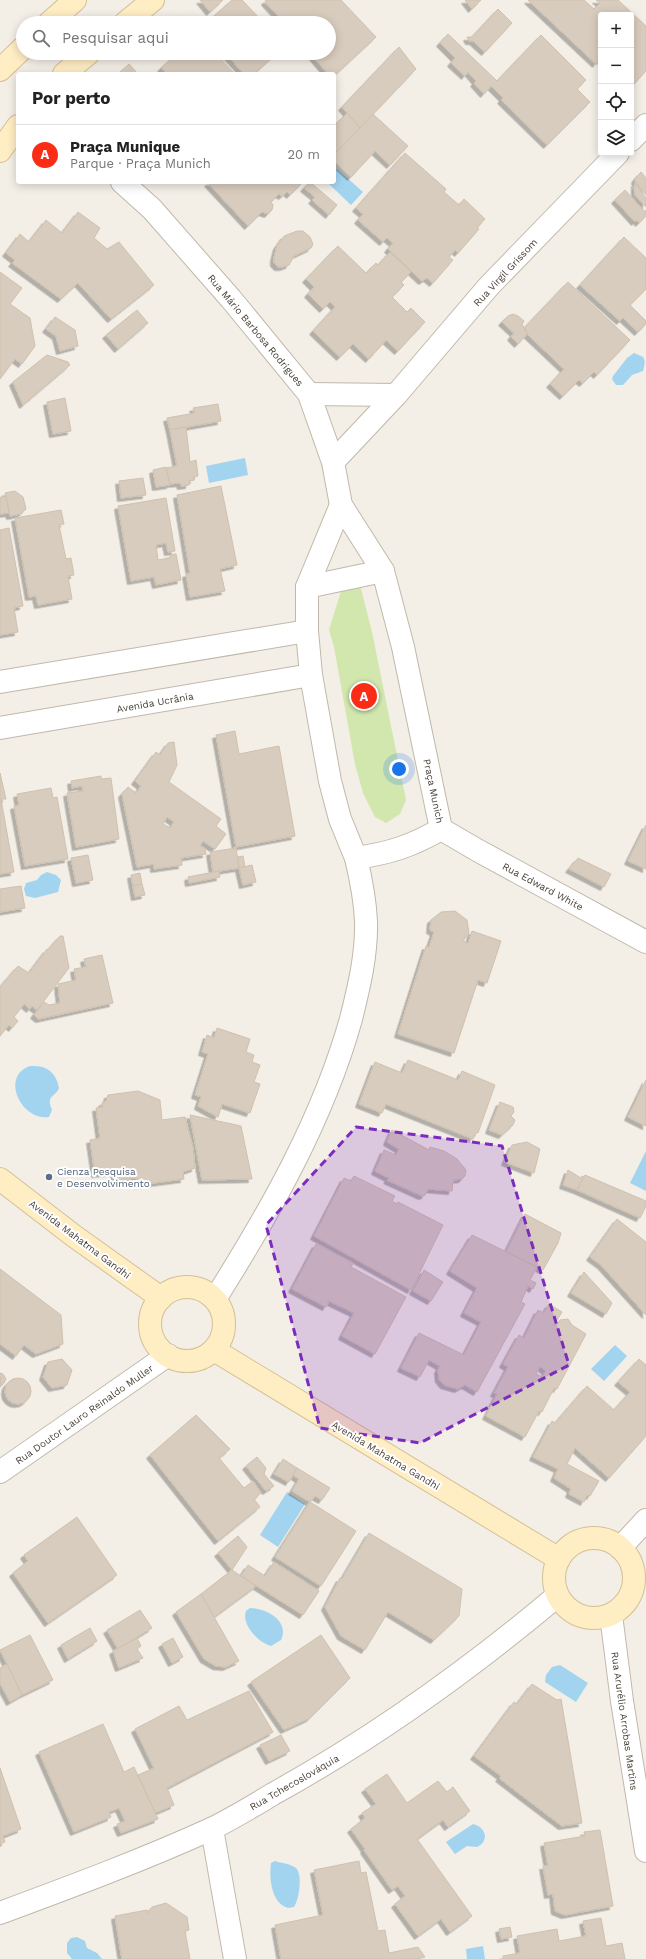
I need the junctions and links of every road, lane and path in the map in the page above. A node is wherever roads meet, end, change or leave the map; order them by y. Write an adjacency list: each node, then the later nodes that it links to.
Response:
1 (75, 0): 3 (street)
2 (153, 0): 4 (street)
3 (57, 16)
4 (134, 16)
5 (16, 55): 7 (street)
6 (81, 60): 8 (street)
7 (0, 70)
8 (66, 72)
9 (646, 125): 11 (street)
10 (16, 129): 12 (street)
11 (634, 137)
12 (0, 151)
13 (615, 156): 16 (street, Rua Virgil Grissom)
14 (124, 184): 15 (street, Rua Mário Barbosa Rodrigues)
15 (309, 394): 16 (street); 17 (street, Rua Mário Barbosa Rodrigues)
16 (396, 396): 17 (street, Rua Virgil Grissom)
17 (333, 462): 18 (street, Rua Mário Barbosa Rodrigues)
18 (341, 505): 19 (street, Praça Munich); 20 (street)
19 (383, 572): 20 (street); 25 (street, Praça Munich)
20 (307, 586): 21 (street)
21 (307, 631): 22 (street); 23 (street)
22 (311, 676): 24 (street, Avenida Ucrânia); 26 (street)
23 (0, 682)
24 (0, 728)
25 (441, 829): 26 (street, Praça Munich); 27 (street, Rua Edward White)
26 (356, 858): 30 (street)
27 (646, 942)
28 (0, 1179): 29 (street, Avenida Mahatma Gandhi)
29 (161, 1298): 30 (street); 32 (street)
30 (215, 1299): 31 (street)
31 (214, 1350): 32 (street); 36 (street, Avenida Mahatma Gandhi)
32 (168, 1355): 33 (street, Rua Doutor Lauro Reinaldo Muller)
33 (0, 1472)
34 (646, 1520): 35 (street)
35 (620, 1548): 36 (street); 37 (street)
36 (559, 1559): 38 (street)
37 (639, 1592): 39 (street)
38 (558, 1596): 39 (street); 40 (street, Rua Tchecoslováquia)
39 (611, 1615): 41 (street, Rua Arurélio Arrobas Martins)
40 (212, 1828): 42 (street, Rua Tchecoslováquia); 43 (street)
41 (646, 1851)
42 (0, 1913)
43 (235, 1959)

